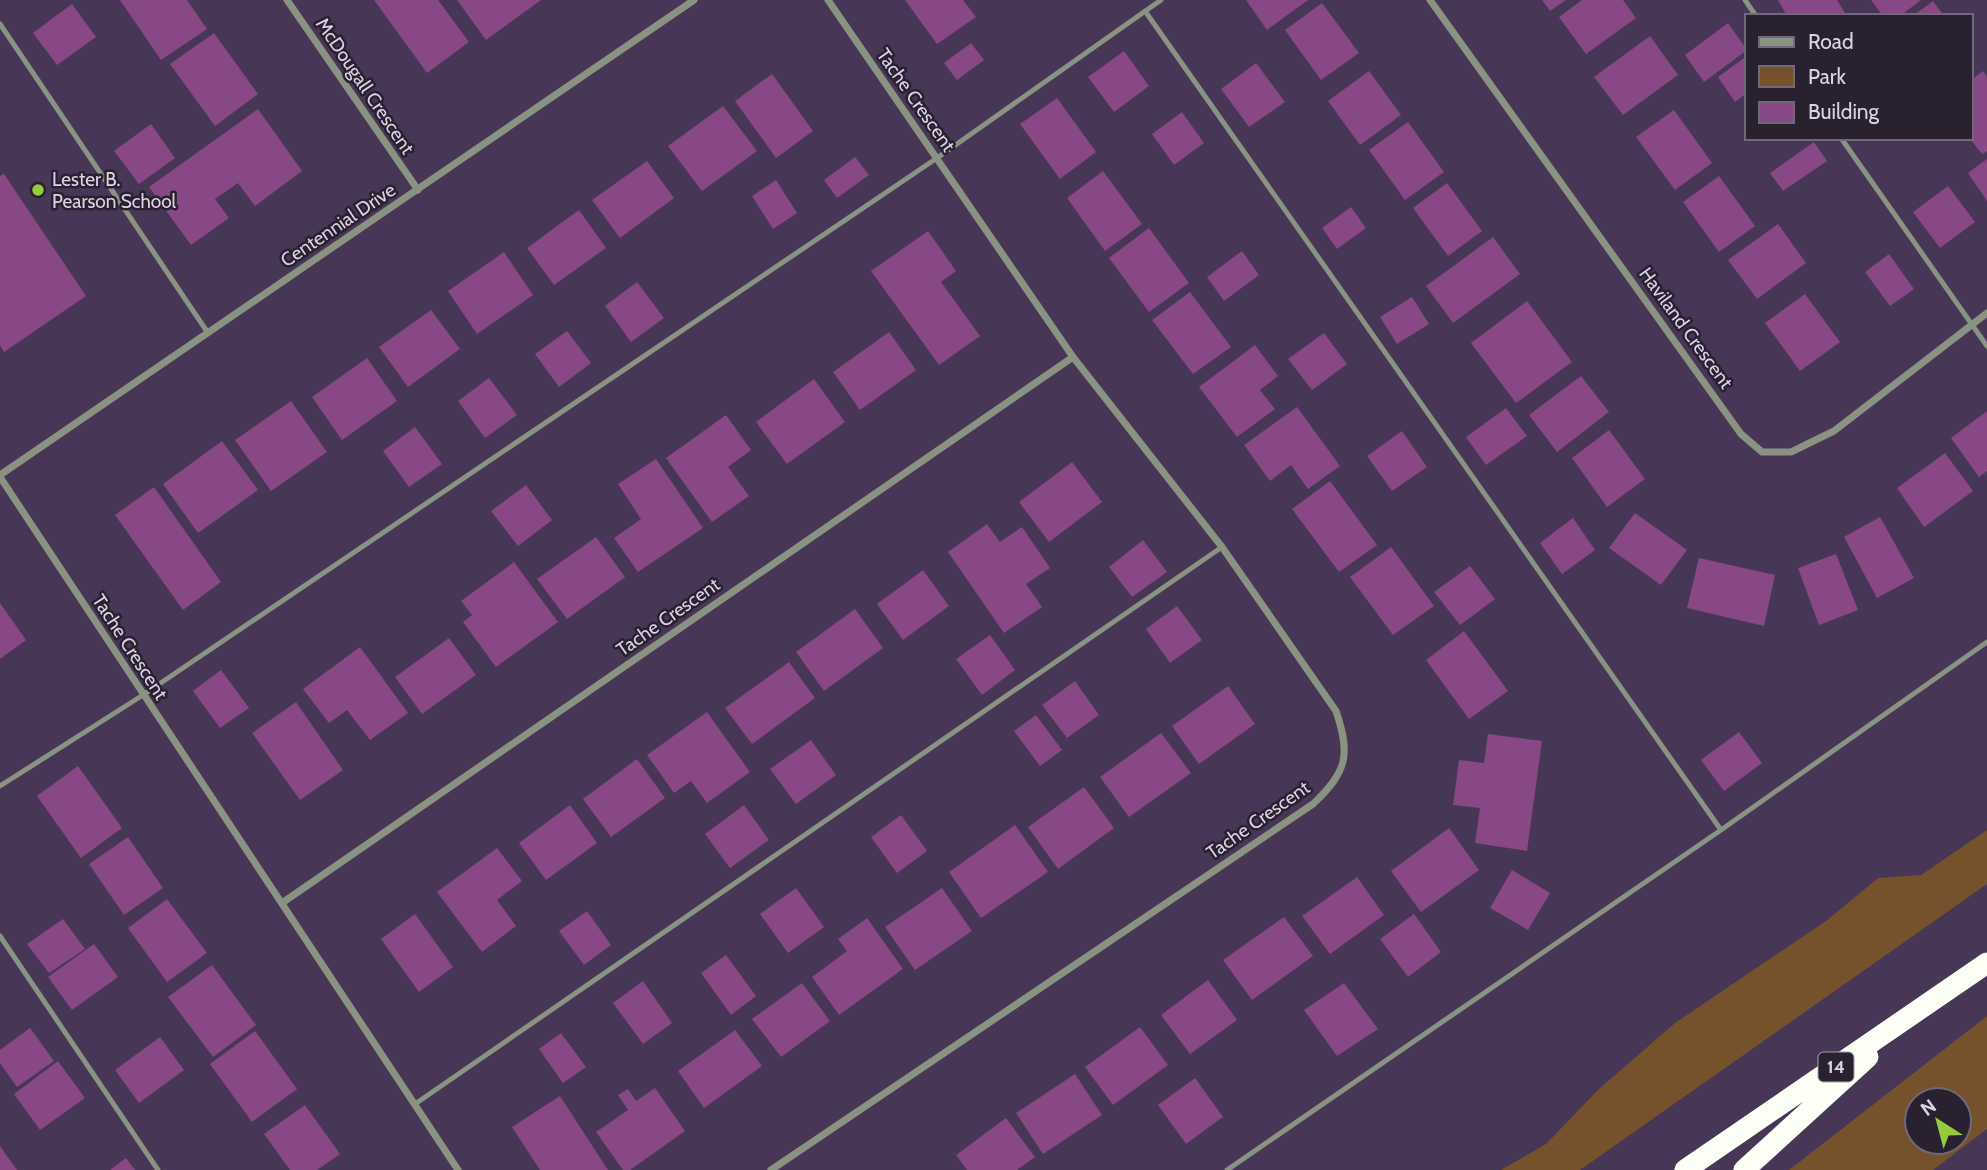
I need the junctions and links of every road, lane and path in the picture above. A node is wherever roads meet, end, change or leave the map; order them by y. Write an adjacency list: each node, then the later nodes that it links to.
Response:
1 (287, 0): 10 (street, McDougall Crescent)
2 (694, 0): 10 (street, Centennial Drive)
3 (828, 0): 9 (street, Tache Crescent)
4 (1161, 0): 6 (lane)
5 (1430, 0): 12 (street, Haviland Crescent)
6 (1145, 11): 9 (lane); 21 (lane)
7 (0, 24): 13 (lane)
8 (1842, 140): 12 (lane)
9 (937, 158): 15 (street, Tache Crescent); 19 (lane)
10 (418, 190): 13 (street, Centennial Drive)
11 (1987, 313): 12 (street, Haviland Crescent)
12 (1972, 324): 14 (lane)
13 (208, 333): 16 (street, Centennial Drive)
14 (1987, 346)
15 (1073, 357): 17 (street, Tache Crescent); 22 (street, Tache Crescent)
16 (0, 476): 19 (street, Tache Crescent)
17 (1222, 547): 26 (lane); 29 (street, Tache Crescent)
18 (1987, 642): 21 (lane)
19 (143, 695): 20 (lane); 22 (street, Tache Crescent)
20 (0, 786)
21 (1721, 830): 30 (lane)
22 (282, 903): 26 (street, Tache Crescent)
23 (0, 936): 27 (lane)
24 (1987, 963): 25 (highway, 14)
25 (1904, 1021): 31 (highway, 14); 32 (highway)
26 (415, 1104): 28 (street, Tache Crescent)
27 (158, 1170)
28 (458, 1170)
29 (771, 1170)
30 (1227, 1170)
31 (1685, 1170)
32 (1744, 1170)

